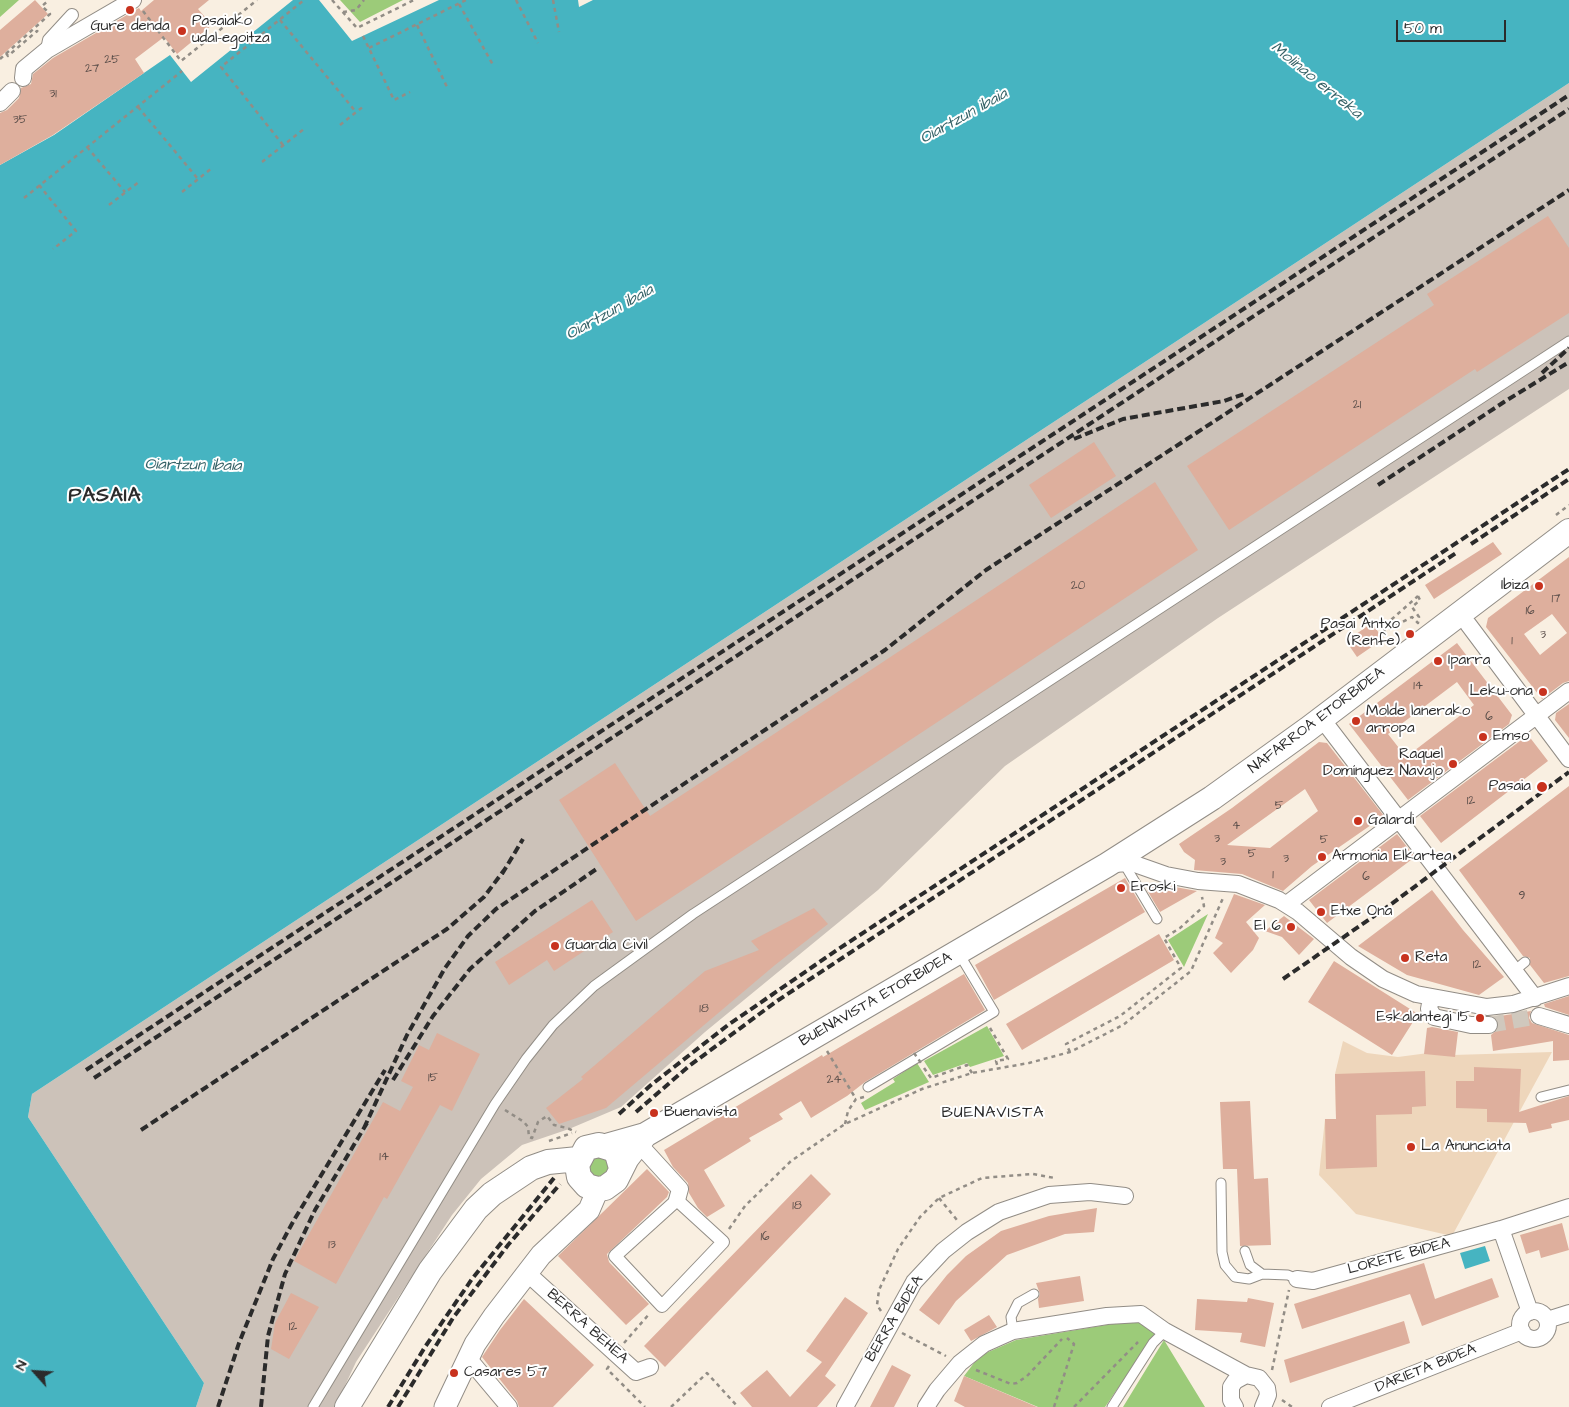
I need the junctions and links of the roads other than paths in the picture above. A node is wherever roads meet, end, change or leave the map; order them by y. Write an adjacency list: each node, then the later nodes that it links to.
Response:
1 (140, 2): 3 (street)
2 (72, 15): 3 (street)
3 (47, 50): 4 (street)
4 (23, 78)
5 (12, 91): 6 (street)
6 (0, 103)
7 (1569, 341): 53 (lane)
8 (1569, 531): 12 (main road, NAFARROA ETORBIDEA)
9 (1468, 624): 11 (street)
10 (1569, 691): 11 (street)
11 (1537, 716): 13 (street); 14 (street)
12 (1322, 719): 14 (street); 15 (main road, NAFARROA ETORBIDEA)
13 (1569, 759)
14 (1399, 820): 16 (street); 21 (street)
15 (1115, 864): 16 (street); 17 (lane); 18 (main road, BUENAVISTA ETORBIDEA)
16 (1287, 904): 20 (street)
17 (1158, 919)
18 (958, 952): 25 (lane); 28 (main road, BUENAVISTA ETORBIDEA)
19 (1569, 986): 21 (street)
20 (1431, 998): 21 (street); 23 (street)
21 (1535, 998)
22 (1539, 1016): 24 (street)
23 (1489, 1024)
24 (1569, 1025)
25 (868, 1087)
26 (1569, 1090): 27 (lane)
27 (1541, 1097)
28 (642, 1139): 29 (main road, BUENAVISTA ETORBIDEA); 31 (main road, BUENAVISTA ETORBIDEA); 35 (street)
29 (606, 1146): 30 (main road, BUENAVISTA ETORBIDEA); 31 (main road)
30 (578, 1148): 33 (main road); 54 (main road)
31 (621, 1168): 33 (main road, BUENAVISTA ETORBIDEA)
32 (1222, 1184): 40 (lane)
33 (598, 1189): 39 (street)
34 (1125, 1196): 57 (street, BERRA BIDEA)
35 (677, 1200): 35 (street)
36 (1569, 1207): 37 (street, LORETE BIDEA)
37 (1501, 1230): 41 (street, LORETE BIDEA); 43 (street)
38 (1245, 1252): 40 (lane)
39 (526, 1272): 49 (street); 50 (street, BERRA BEHEA)
40 (1262, 1274): 41 (lane)
41 (1297, 1279)
42 (1034, 1294): 46 (lane)
43 (1530, 1312): 45 (street); 48 (street)
44 (1569, 1313): 45 (street)
45 (1547, 1320): 48 (street)
46 (1013, 1331): 47 (street); 58 (street)
47 (1165, 1331): 51 (street); 59 (lane)
48 (1522, 1331): 61 (street, DARIETA BIDEA)
49 (468, 1358): 55 (street); 56 (street)
50 (650, 1367)
51 (1237, 1373): 52 (street); 60 (street)
52 (1270, 1403)
53 (313, 1407)
54 (347, 1407)
55 (445, 1407)
56 (509, 1407)
57 (845, 1407)
58 (926, 1407)
59 (1112, 1407)
60 (1235, 1407)
61 (1330, 1407)

